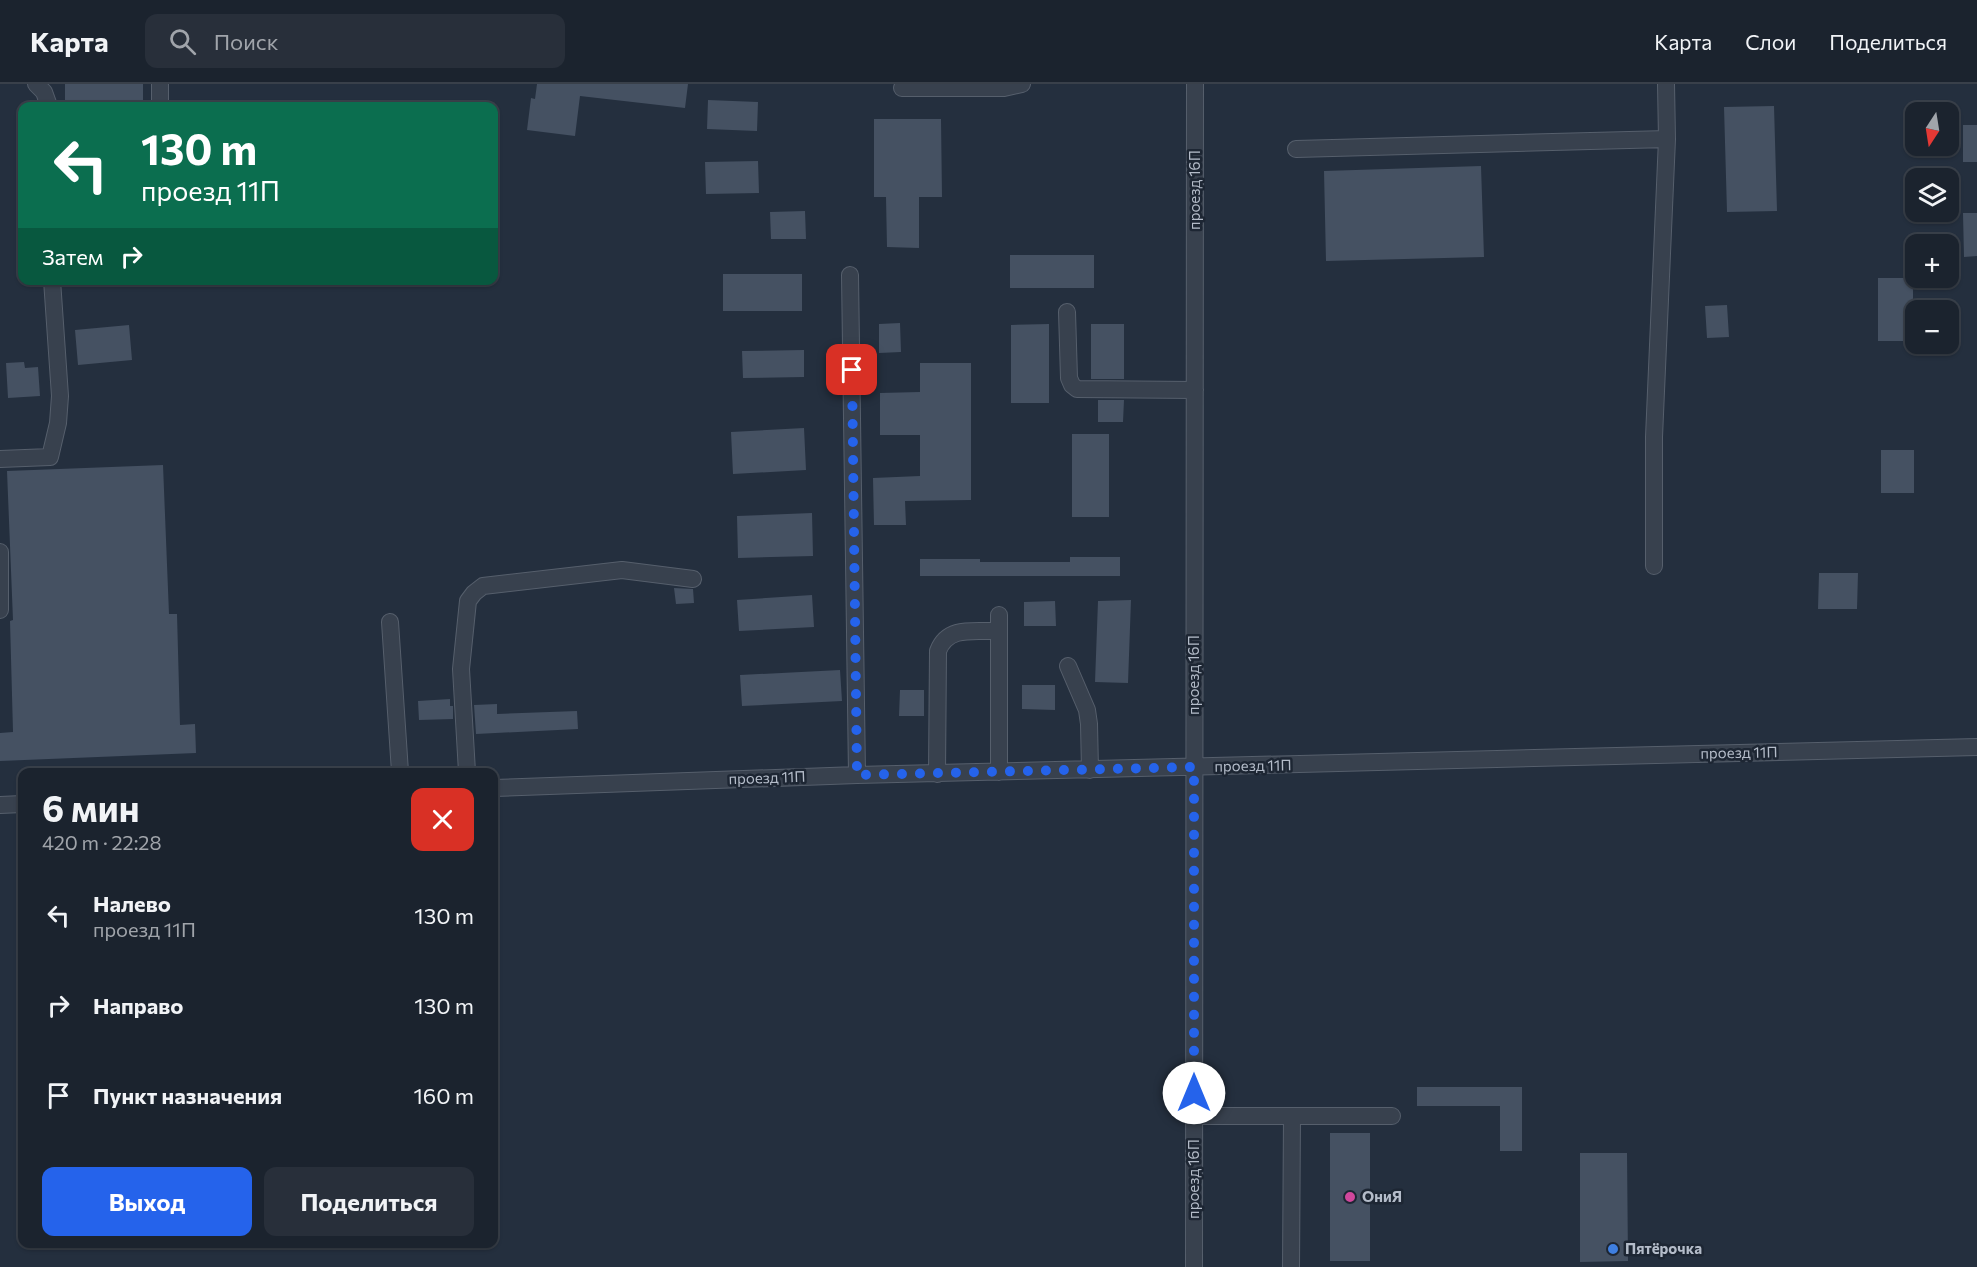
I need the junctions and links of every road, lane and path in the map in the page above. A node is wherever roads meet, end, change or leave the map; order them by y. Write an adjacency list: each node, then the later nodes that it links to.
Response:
1 (36, 84): 7 (street)
2 (160, 84): 8 (street)
3 (1022, 84): 6 (street)
4 (1195, 84): 14 (street, проезд 16П)
5 (1666, 84): 9 (street)
6 (902, 88)
7 (47, 102)
8 (160, 102)
9 (1667, 139): 10 (street); 17 (street)
10 (1296, 149)
11 (850, 274): 29 (street)
12 (52, 285): 15 (street)
13 (1067, 312): 14 (street)
14 (1195, 390): 23 (street, проезд 16П)
15 (0, 459)
16 (0, 552): 19 (street)
17 (1654, 566)
18 (693, 579): 25 (street)
19 (0, 610)
20 (390, 622): 24 (street)
21 (1068, 666): 26 (street)
22 (1977, 747): 23 (street, проезд 11П)
23 (1194, 767): 26 (street, проезд 11П); 33 (street, проезд 16П)
24 (400, 768)
25 (467, 768)
26 (1090, 770): 27 (street, проезд 11П)
27 (999, 772): 28 (street, проезд 11П); 28 (street)
28 (937, 774): 29 (street, проезд 11П)
29 (857, 775): 30 (street, проезд 11П)
30 (498, 788)
31 (18, 804): 32 (street)
32 (0, 805)
33 (1194, 1116): 34 (street); 36 (street, проезд 16П)
34 (1292, 1116): 35 (street); 37 (street)
35 (1392, 1116)
36 (1194, 1267)
37 (1292, 1267)

